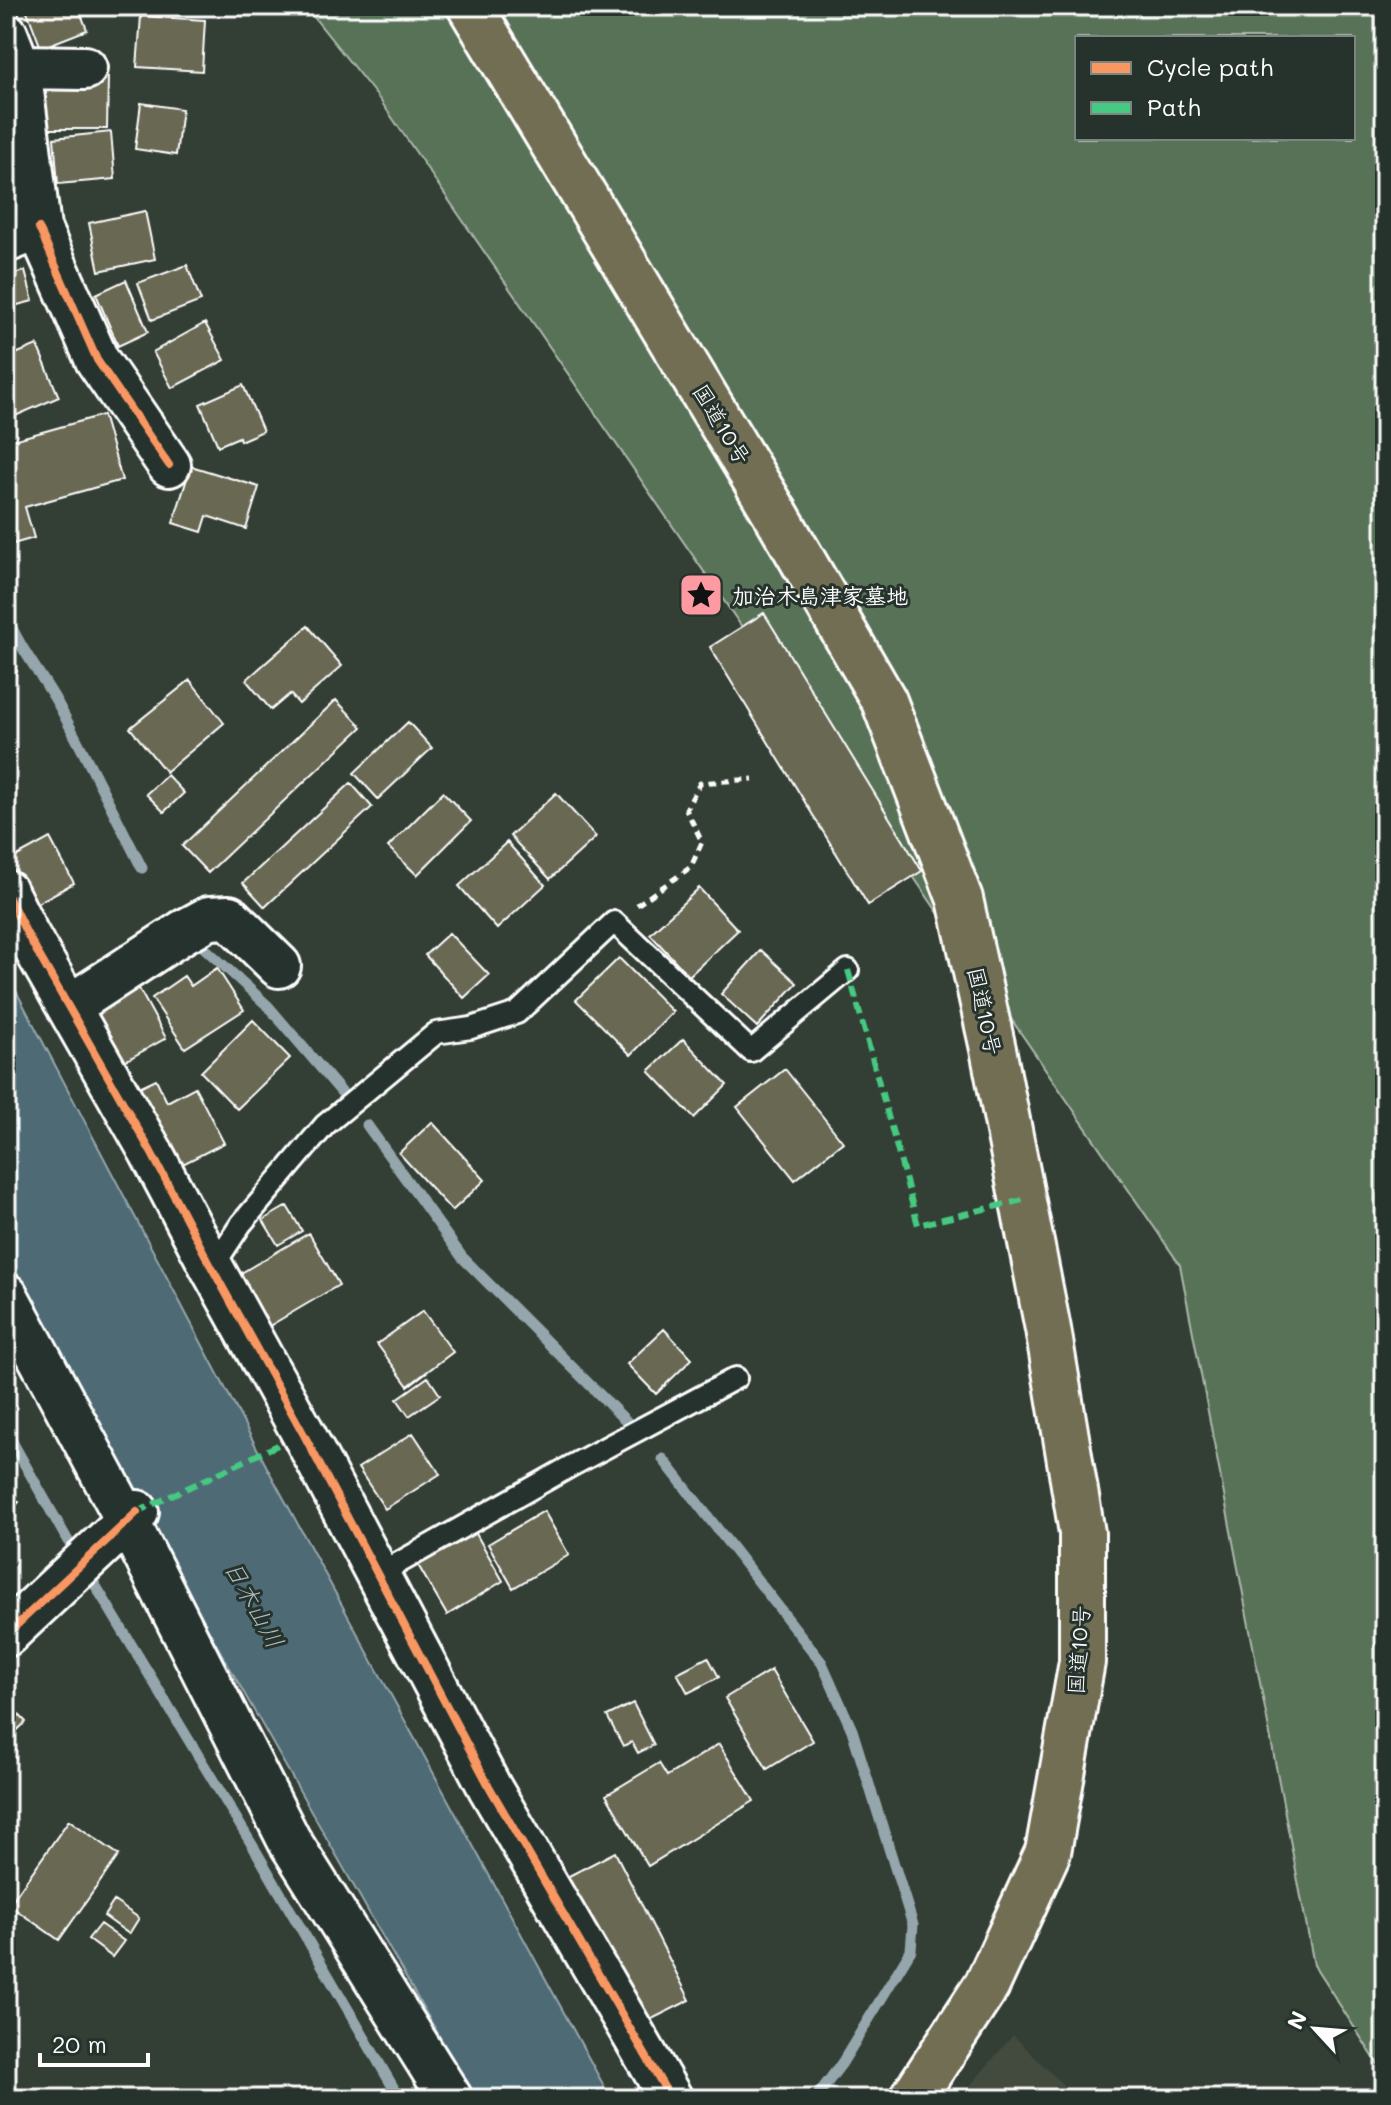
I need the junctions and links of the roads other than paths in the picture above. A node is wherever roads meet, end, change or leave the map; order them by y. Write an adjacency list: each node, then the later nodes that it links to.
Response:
1 (470, 6): 18 (highway, 国道10号)
2 (12, 50): 3 (street); 4 (street)
3 (85, 68)
4 (23, 234): 5 (street)
5 (169, 465)
6 (6, 892): 9 (street)
7 (279, 966): 9 (street)
8 (848, 970): 10 (lane)
9 (70, 1006): 10 (street)
10 (212, 1268): 14 (street)
11 (6, 1295): 13 (street)
12 (736, 1378): 14 (lane)
13 (132, 1516): 15 (street); 16 (street)
14 (377, 1575): 17 (street)
15 (6, 1635)
16 (451, 2099)
17 (671, 2099)
18 (912, 2099)

